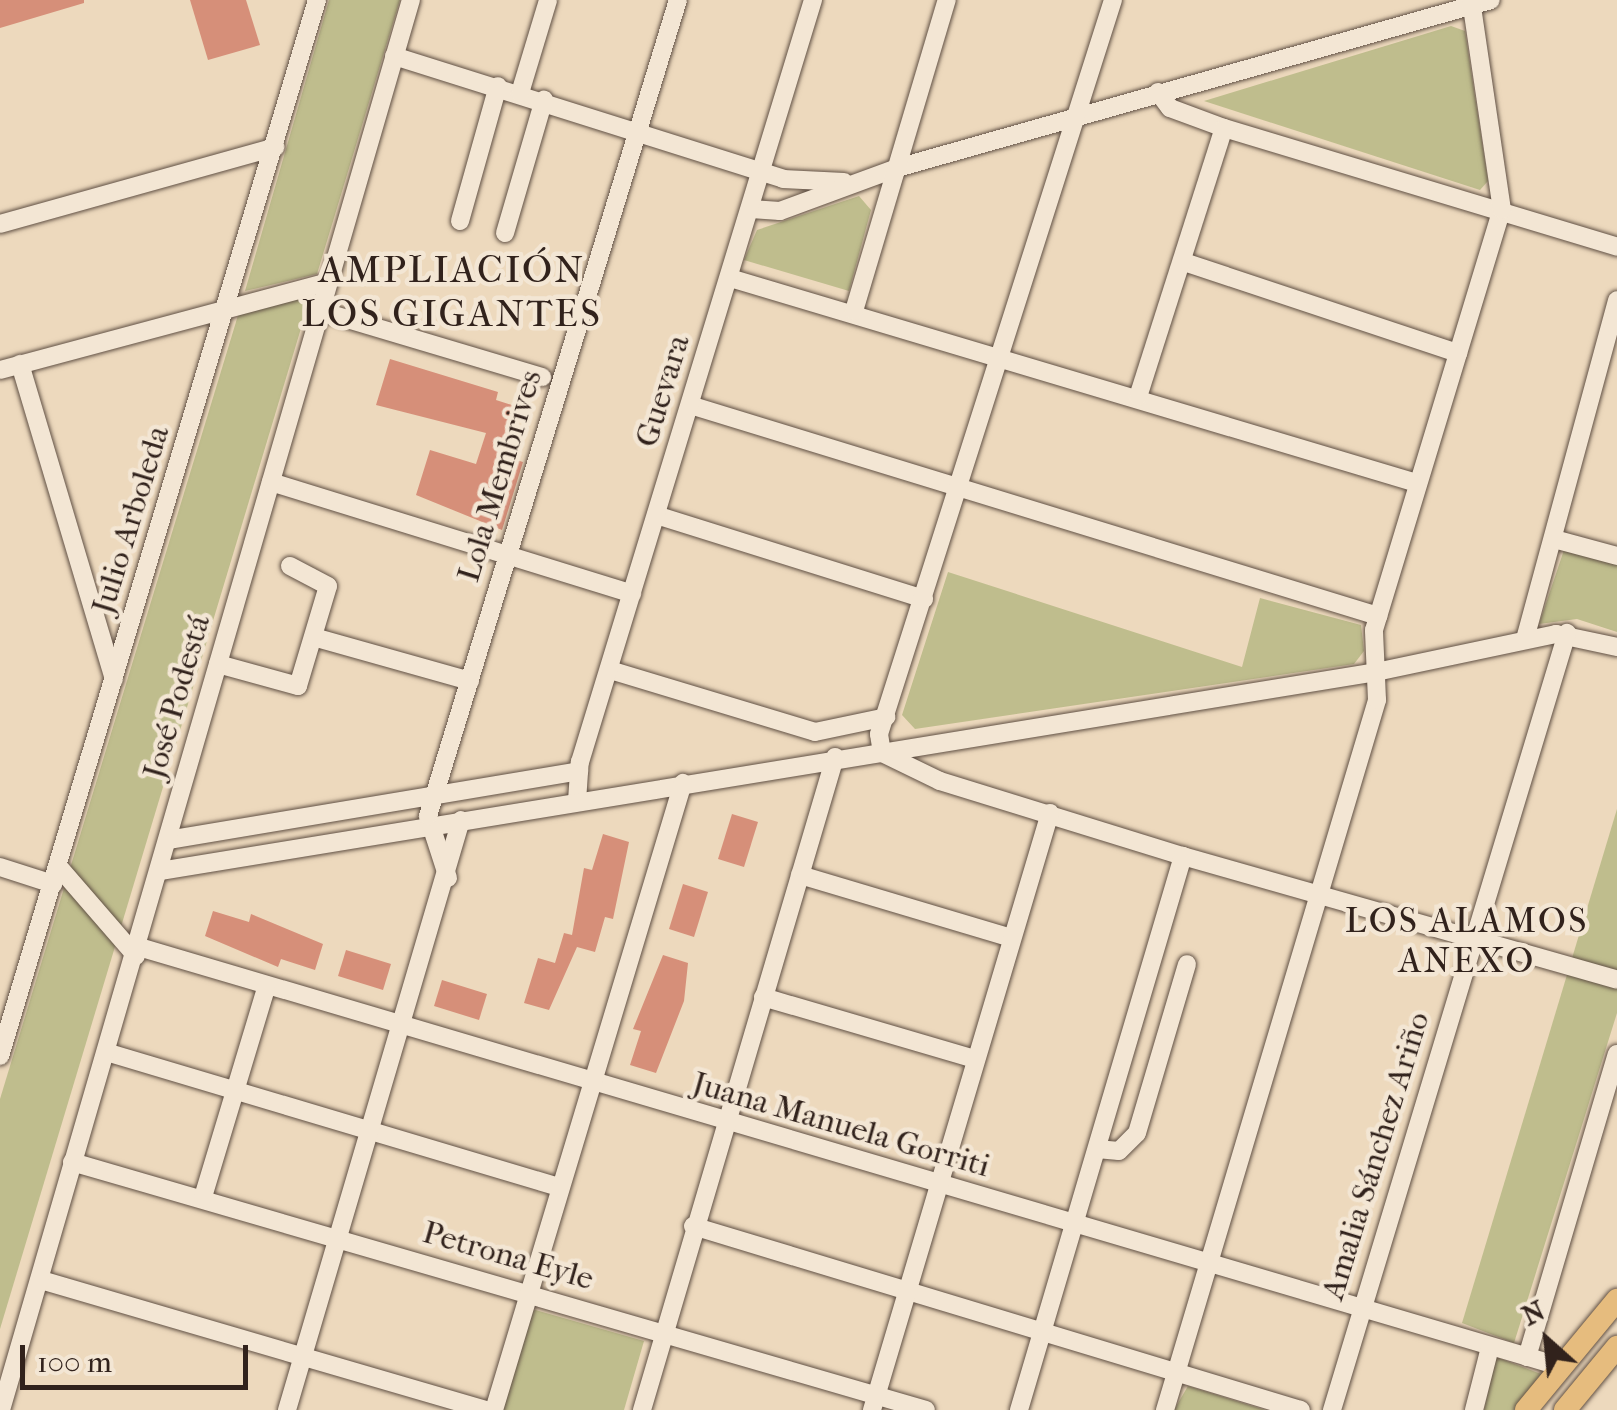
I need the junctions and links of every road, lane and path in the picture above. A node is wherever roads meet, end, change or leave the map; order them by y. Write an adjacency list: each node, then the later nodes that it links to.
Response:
1 (317, 0): 17 (street, Julio Arboleda)
2 (411, 0): 9 (street, José Podestá)
3 (548, 0): 12 (street)
4 (678, 0): 16 (street, Lola Membrives)
5 (813, 0): 19 (street, Guevara)
6 (947, 0): 18 (street)
7 (1114, 0): 14 (street)
8 (1478, 2): 11 (street); 22 (street)
9 (394, 56): 10 (street); 29 (street, José Podestá)
10 (498, 86): 12 (street); 23 (street)
11 (1158, 92): 14 (street); 15 (street)
12 (520, 93): 13 (street)
13 (544, 100): 16 (street); 25 (street)
14 (1079, 114): 18 (street); 35 (street)
15 (1224, 128): 22 (street); 27 (street)
16 (638, 132): 19 (street); 47 (street, Lola Membrives)
17 (275, 147): 24 (street); 31 (street, Julio Arboleda)
18 (897, 168): 20 (street); 33 (street)
19 (762, 172): 20 (street); 21 (street, Guevara)
20 (858, 181): 21 (street)
21 (751, 209): 28 (street, Guevara)
22 (1502, 210): 26 (street); 34 (street)
23 (460, 220)
24 (0, 224)
25 (505, 233)
26 (1617, 247)
27 (1184, 262): 34 (street); 39 (street)
28 (730, 278): 33 (street); 40 (street, Guevara)
29 (326, 283): 31 (street); 32 (street, José Podestá)
30 (1617, 300): 45 (street)
31 (226, 306): 36 (street); 59 (street, Julio Arboleda)
32 (317, 310): 38 (street); 41 (street, José Podestá)
33 (854, 311): 35 (street)
34 (1458, 353): 42 (street)
35 (1001, 359): 39 (street); 43 (street)
36 (20, 364): 37 (street); 59 (street)
37 (0, 370)
38 (542, 377)
39 (1138, 398): 42 (street)
40 (690, 405): 43 (street); 44 (street, Guevara)
41 (271, 482): 47 (street); 56 (street, José Podestá)
42 (1418, 484): 51 (street)
43 (959, 492): 50 (street); 51 (street)
44 (656, 515): 49 (street, Guevara); 50 (street)
45 (1554, 539): 46 (street); 54 (street)
46 (1617, 556)
47 (508, 558): 49 (street); 60 (street, Lola Membrives)
48 (290, 566): 53 (street)
49 (632, 594): 57 (street, Guevara)
50 (924, 599): 61 (street)
51 (1378, 616): 58 (street)
52 (1567, 633): 54 (street); 55 (street); 80 (street, Amalia Sánchez Ariño)
53 (318, 638): 56 (street); 60 (street)
54 (1525, 639): 58 (street)
55 (1617, 647)
56 (218, 664): 71 (street, José Podestá)
57 (610, 670): 61 (street); 64 (street, Guevara)
58 (1376, 672): 62 (street); 78 (street)
59 (114, 679): 75 (street, Julio Arboleda)
60 (470, 680): 66 (street, Lola Membrives)
61 (886, 716): 62 (street)
62 (882, 753): 63 (street); 68 (street)
63 (836, 757): 65 (street); 76 (street)
64 (579, 771): 66 (street); 67 (street, Guevara)
65 (683, 783): 67 (street); 92 (street)
66 (435, 798): 70 (street, Lola Membrives); 71 (street)
67 (577, 800): 69 (street)
68 (1050, 813): 72 (street); 79 (street)
69 (461, 820): 70 (street); 77 (street)
70 (427, 826): 74 (street); 77 (street)
71 (168, 840): 74 (street, José Podestá)
72 (1183, 856): 78 (street); 96 (street)
73 (0, 867): 75 (street)
74 (160, 871): 81 (street, José Podestá)
75 (55, 874): 81 (street); 86 (street, Julio Arboleda)
76 (800, 875): 79 (street); 85 (street)
77 (448, 878): 87 (street)
78 (1321, 894): 80 (street); 104 (street)
79 (1011, 938): 91 (street)
80 (1472, 938): 83 (street); 109 (street, Amalia Sánchez Ariño)
81 (138, 952): 84 (street, Juana Manuela Gorriti); 88 (street, José Podestá)
82 (1187, 964): 96 (street)
83 (1617, 980)
84 (266, 988): 87 (street, Juana Manuela Gorriti); 93 (street)
85 (764, 996): 91 (street); 94 (street)
86 (7, 1009): 90 (street, Julio Arboleda)
87 (400, 1027): 92 (street, Juana Manuela Gorriti); 95 (street)
88 (106, 1052): 93 (street); 97 (street, José Podestá)
89 (1617, 1054): 115 (street)
90 (0, 1056)
91 (975, 1059): 98 (street)
92 (591, 1084): 94 (street, Juana Manuela Gorriti); 99 (street)
93 (235, 1088): 95 (street); 100 (street)
94 (723, 1121): 98 (street, Juana Manuela Gorriti); 101 (street)
95 (370, 1128): 99 (street); 103 (street)
96 (1097, 1149): 102 (street)
97 (72, 1162): 100 (street, Petrona Eyle); 105 (street, José Podestá)
98 (940, 1184): 102 (street, Juana Manuela Gorriti); 106 (street)
99 (559, 1187): 107 (street)
100 (203, 1197): 103 (street, Petrona Eyle)
101 (693, 1226): 106 (street); 111 (street)
102 (1075, 1226): 104 (street, Juana Manuela Gorriti); 110 (street)
103 (336, 1236): 107 (street, Petrona Eyle); 114 (street)
104 (1209, 1266): 109 (street, Juana Manuela Gorriti); 117 (street)
105 (41, 1280): 114 (street); 119 (street, José Podestá)
106 (907, 1291): 110 (street); 118 (street)
107 (528, 1293): 111 (street, Petrona Eyle); 122 (street)
108 (1617, 1300): 116 (main road)
109 (1361, 1310): 112 (street, Juana Manuela Gorriti); 128 (street, Amalia Sánchez Ariño)
110 (1042, 1331): 117 (street); 125 (street)
111 (661, 1333): 118 (street, Petrona Eyle); 123 (street)
112 (1490, 1347): 115 (street, Juana Manuela Gorriti); 129 (street)
113 (1617, 1347): 131 (main road)
114 (304, 1356): 120 (street); 121 (street)
115 (1527, 1357): 116 (street, Juana Manuela Gorriti)
116 (1562, 1367): 130 (main road)
117 (1176, 1372): 126 (street); 127 (street)
118 (874, 1402): 124 (street, Petrona Eyle)
119 (1, 1410)
120 (287, 1410)
121 (486, 1410)
122 (494, 1410)
123 (642, 1410)
124 (926, 1410)
125 (1019, 1410)
126 (1164, 1410)
127 (1301, 1410)
128 (1332, 1410)
129 (1474, 1410)
130 (1526, 1410)
131 (1565, 1410)

